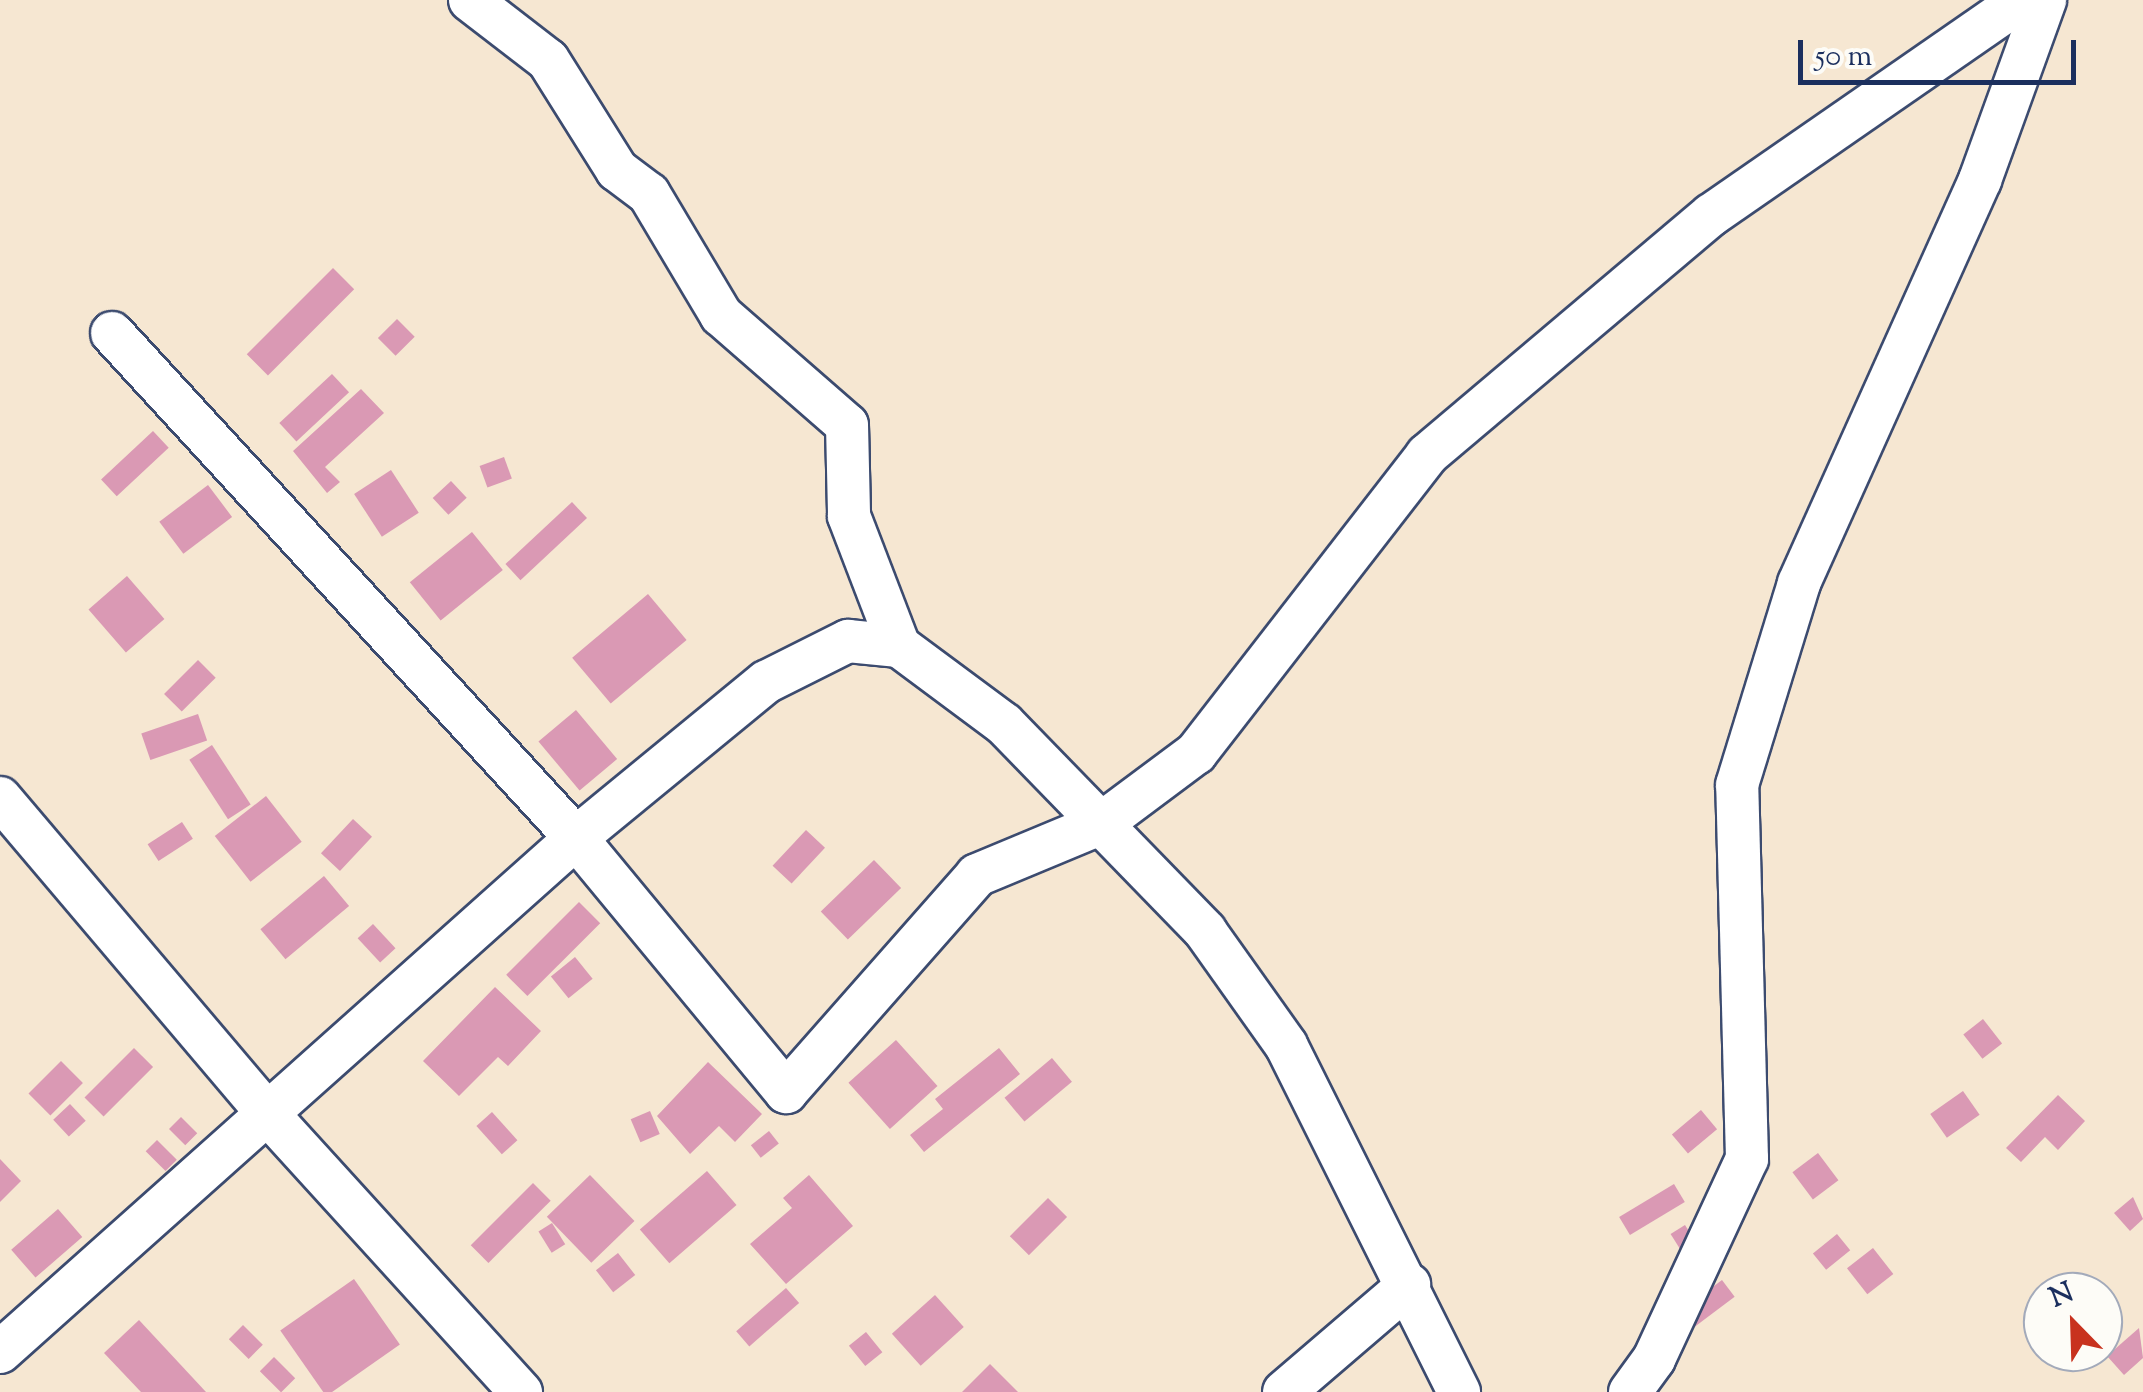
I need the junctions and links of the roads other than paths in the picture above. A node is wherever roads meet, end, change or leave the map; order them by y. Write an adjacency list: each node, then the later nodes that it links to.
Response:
1 (470, 0): 5 (street)
2 (2022, 0): 7 (street)
3 (2045, 0): 15 (street)
4 (112, 333): 8 (street)
5 (899, 646): 7 (street); 8 (street)
6 (0, 798): 9 (street)
7 (1102, 823): 8 (street); 10 (street)
8 (576, 838): 9 (street)
9 (266, 1112): 11 (street); 12 (street)
10 (1409, 1285): 13 (street); 14 (street)
11 (0, 1352)
12 (521, 1392)
13 (1284, 1392)
14 (1459, 1392)
15 (1630, 1392)

